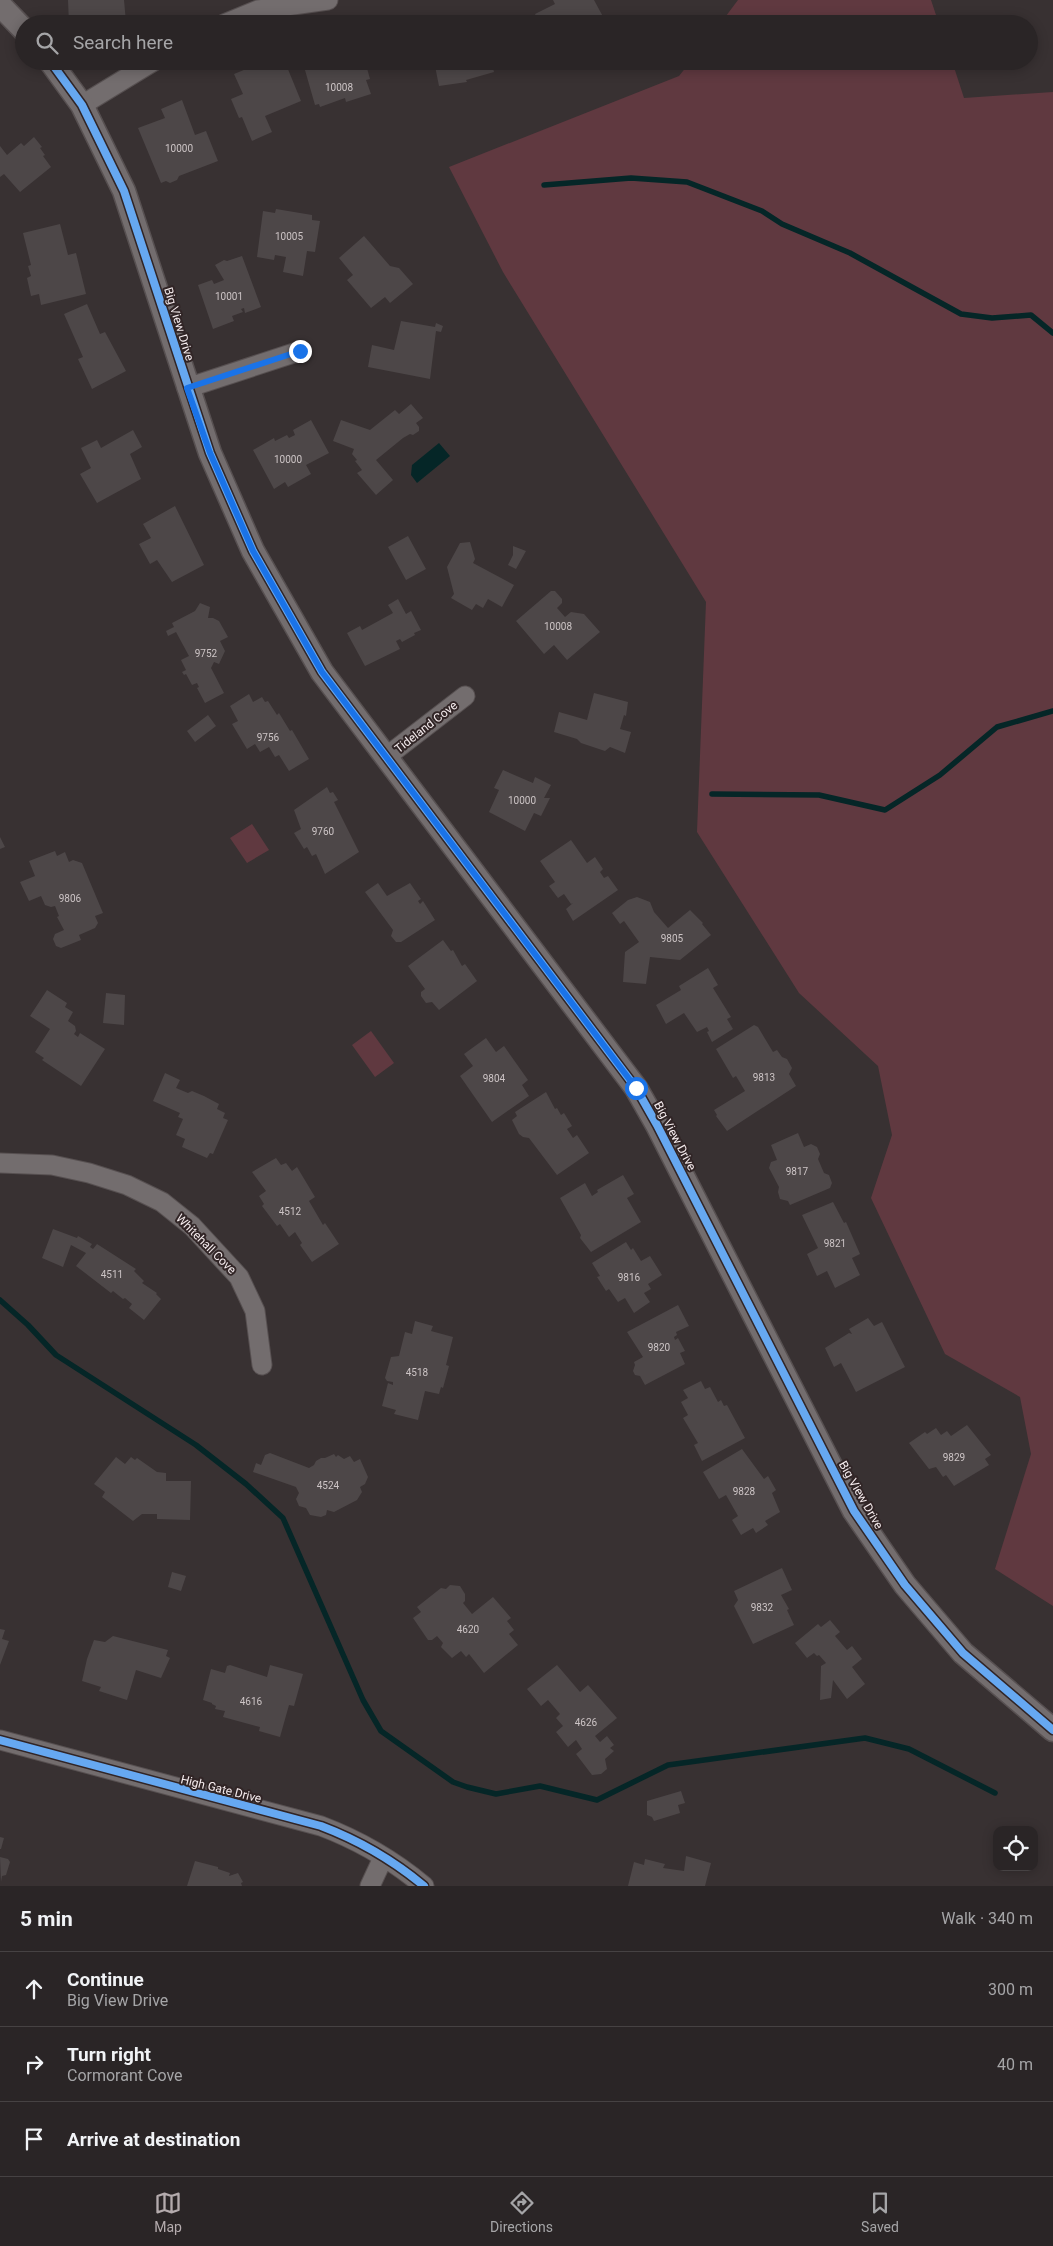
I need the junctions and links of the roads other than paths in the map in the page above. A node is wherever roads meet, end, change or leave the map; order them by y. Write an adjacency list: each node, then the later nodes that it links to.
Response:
1 (328, 0): 3 (street)
2 (0, 5): 4 (street)
3 (246, 15)
4 (15, 21)
5 (57, 70): 7 (street, Big View Drive)
6 (139, 70): 7 (street)
7 (82, 105): 9 (street, Big View Drive)
8 (300, 351): 9 (street)
9 (187, 388): 11 (street, Big View Drive)
10 (465, 696): 11 (street, Tideland Cove)
11 (386, 758): 14 (street, Big View Drive)
12 (0, 1163): 13 (street, Whitehall Cove)
13 (262, 1365)
14 (1053, 1730)
15 (0, 1740): 16 (street, High Gate Drive)
16 (383, 1858): 17 (street); 18 (street, High Gate Drive)
17 (370, 1886)
18 (424, 1886)

